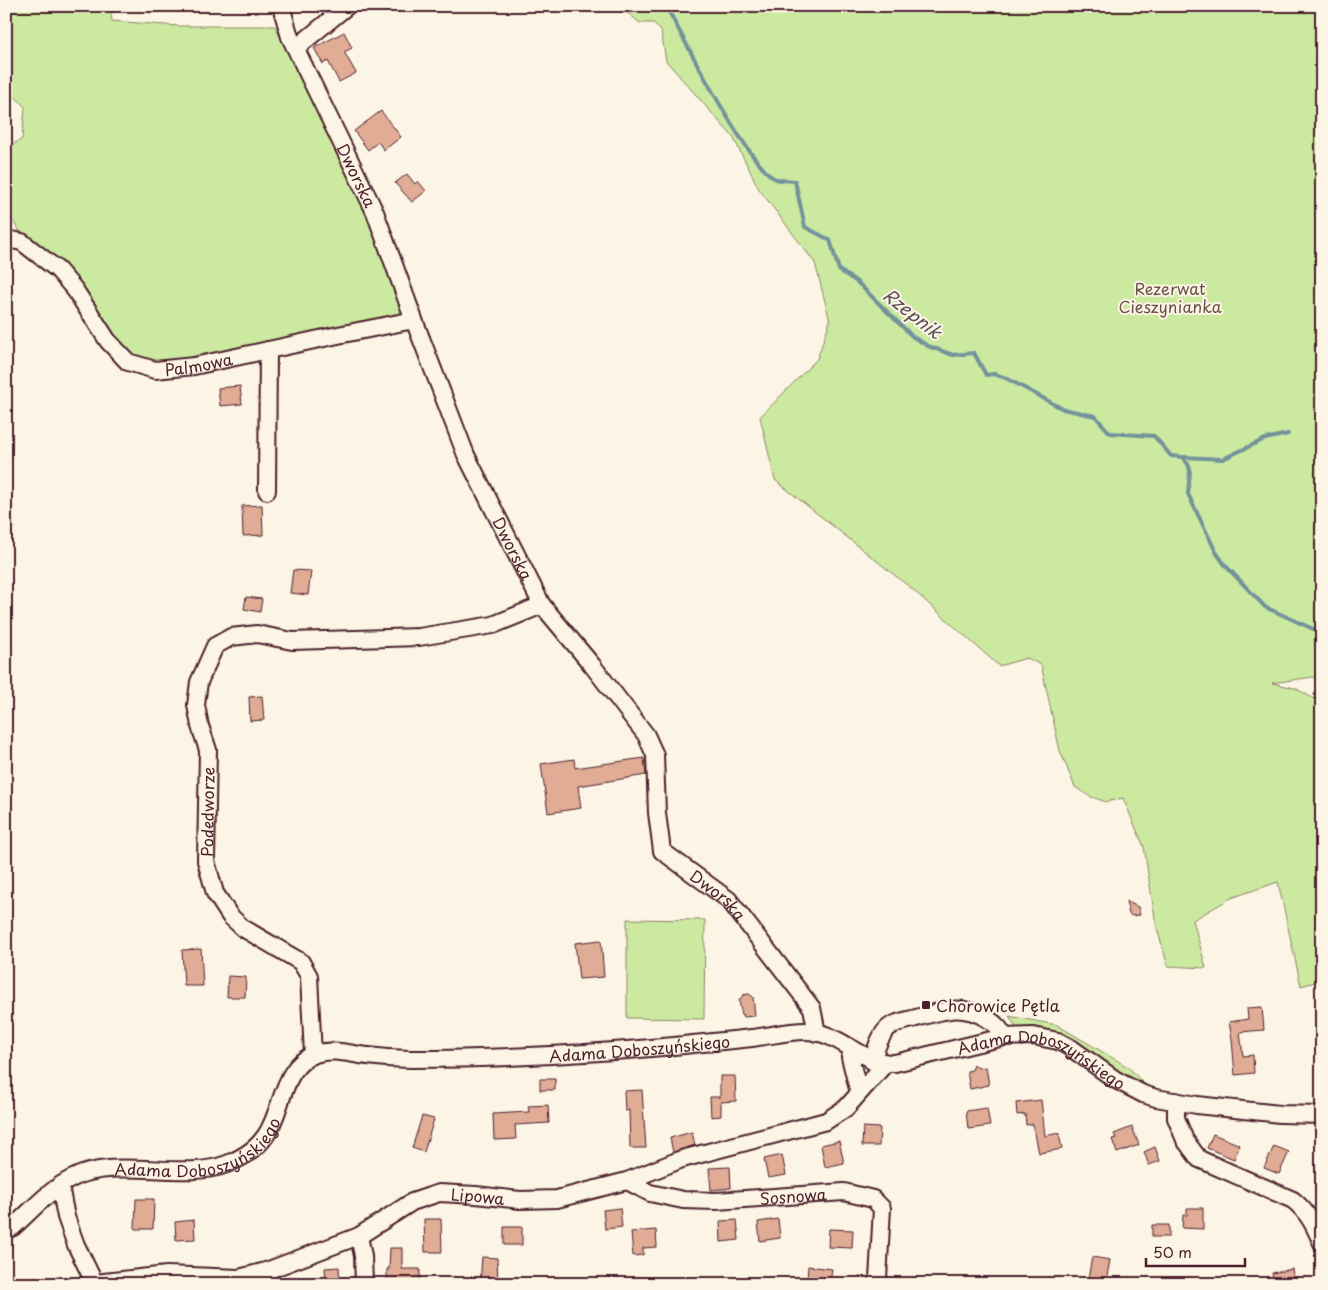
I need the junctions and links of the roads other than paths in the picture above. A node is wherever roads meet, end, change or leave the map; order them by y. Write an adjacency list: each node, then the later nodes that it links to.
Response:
1 (281, 6): 3 (street, Dworska)
2 (347, 6): 3 (street)
3 (296, 48): 5 (street, Dworska)
4 (6, 239): 6 (street, Palmowa)
5 (414, 320): 6 (street, Palmowa); 8 (street, Dworska)
6 (268, 350): 7 (street)
7 (266, 491)
8 (542, 604): 9 (street, Dworska); 12 (street, Podedworze)
9 (817, 1032): 11 (street, Adama Doboszyńskiego); 12 (street, Adama Doboszyńskiego)
10 (1004, 1038): 13 (street, Adama Doboszyńskiego); 13 (street); 15 (street, Adama Doboszyńskiego)
11 (854, 1050): 13 (street, Adama Doboszyńskiego); 14 (street)
12 (312, 1055): 18 (street, Adama Doboszyńskiego)
13 (879, 1062): 14 (street, Lipowa)
14 (859, 1093): 17 (street, Lipowa)
15 (1176, 1101): 16 (street, Adama Doboszyńskiego); 21 (street)
16 (1322, 1115)
17 (627, 1181): 20 (street, Lipowa); 24 (street, Sosnowa)
18 (60, 1186): 19 (street, Adama Doboszyńskiego); 22 (street)
19 (6, 1230)
20 (359, 1236): 22 (street, Lipowa); 23 (street)
21 (1322, 1243)
22 (95, 1283)
23 (364, 1284)
24 (880, 1284)

